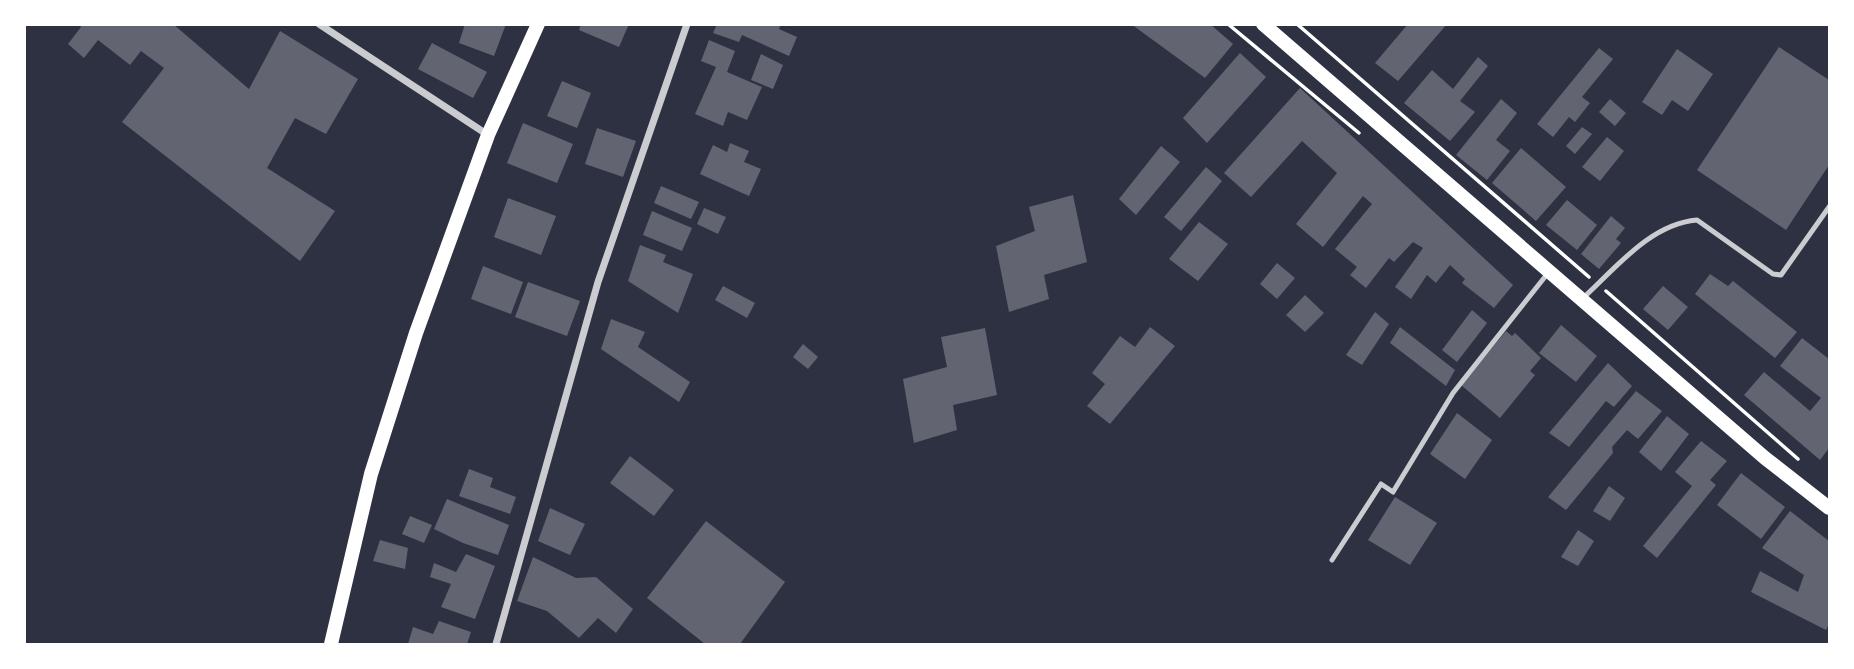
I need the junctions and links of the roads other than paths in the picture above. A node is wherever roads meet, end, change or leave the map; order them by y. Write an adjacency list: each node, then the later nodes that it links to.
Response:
1 (319, 24): 5 (street)
2 (538, 24): 5 (main road)
3 (687, 24): 12 (street)
4 (1263, 24): 7 (main road)
5 (488, 135): 11 (main road)
6 (1829, 207): 8 (lane)
7 (1550, 271): 8 (main road); 10 (lane)
8 (1582, 299): 9 (main road)
9 (1828, 503)
10 (1332, 560)
11 (331, 645)
12 (496, 645)

